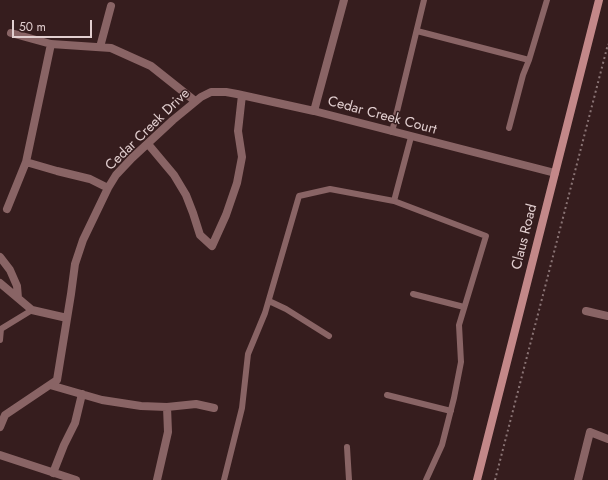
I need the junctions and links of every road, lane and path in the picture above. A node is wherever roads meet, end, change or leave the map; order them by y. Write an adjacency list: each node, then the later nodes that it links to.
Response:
1 (344, 0): 14 (street, Cedar Creek Court)
2 (424, 0): 6 (lane)
3 (547, 0): 11 (lane)
4 (599, 0): 20 (main road, Claus Road)
5 (111, 6): 10 (street)
6 (417, 31): 11 (lane); 16 (lane)
7 (11, 33): 8 (street)
8 (50, 44): 10 (street); 19 (street)
9 (608, 44): 54 (path)
10 (100, 48): 13 (street)
11 (530, 60): 15 (lane)
12 (242, 95): 13 (street, Cedar Creek Drive); 14 (street, Cedar Creek Drive); 18 (street)
13 (195, 101): 18 (street, Cedar Creek Drive)
14 (314, 111): 16 (street, Cedar Creek Court)
15 (509, 128)
16 (392, 132): 17 (street, Cedar Creek Court)
17 (411, 137): 20 (street, Cedar Creek Court); 22 (lane)
18 (148, 144): 21 (street, Cedar Creek Drive)
19 (26, 162): 21 (street); 23 (street)
20 (555, 173): 53 (main road, Claus Road)
21 (108, 188): 33 (street, Cedar Creek Drive)
22 (394, 200): 28 (lane); 29 (lane)
23 (7, 210)
24 (0, 257): 27 (street)
25 (0, 283): 27 (street)
26 (413, 294): 29 (lane)
27 (18, 298): 30 (street)
28 (269, 301): 35 (lane); 50 (lane)
29 (464, 307): 42 (lane)
30 (32, 310): 33 (street); 34 (lane)
31 (586, 311): 32 (street)
32 (608, 316)
33 (67, 318): 37 (street, Cedar Creek Drive)
34 (1, 329): 36 (lane)
35 (329, 336)
36 (0, 340)
37 (50, 385): 38 (street); 43 (street, Cedar Creek Drive)
38 (82, 394): 40 (street); 47 (street)
39 (387, 395): 42 (lane)
40 (167, 407): 41 (street); 49 (street)
41 (214, 408)
42 (450, 411): 52 (lane)
43 (0, 427)
44 (608, 439): 55 (street)
45 (347, 447): 51 (lane)
46 (0, 455): 47 (street)
47 (53, 473): 48 (street)
48 (76, 480)
49 (157, 480)
50 (224, 480)
51 (350, 480)
52 (426, 480)
53 (477, 480)
54 (495, 480)
55 (578, 480)

